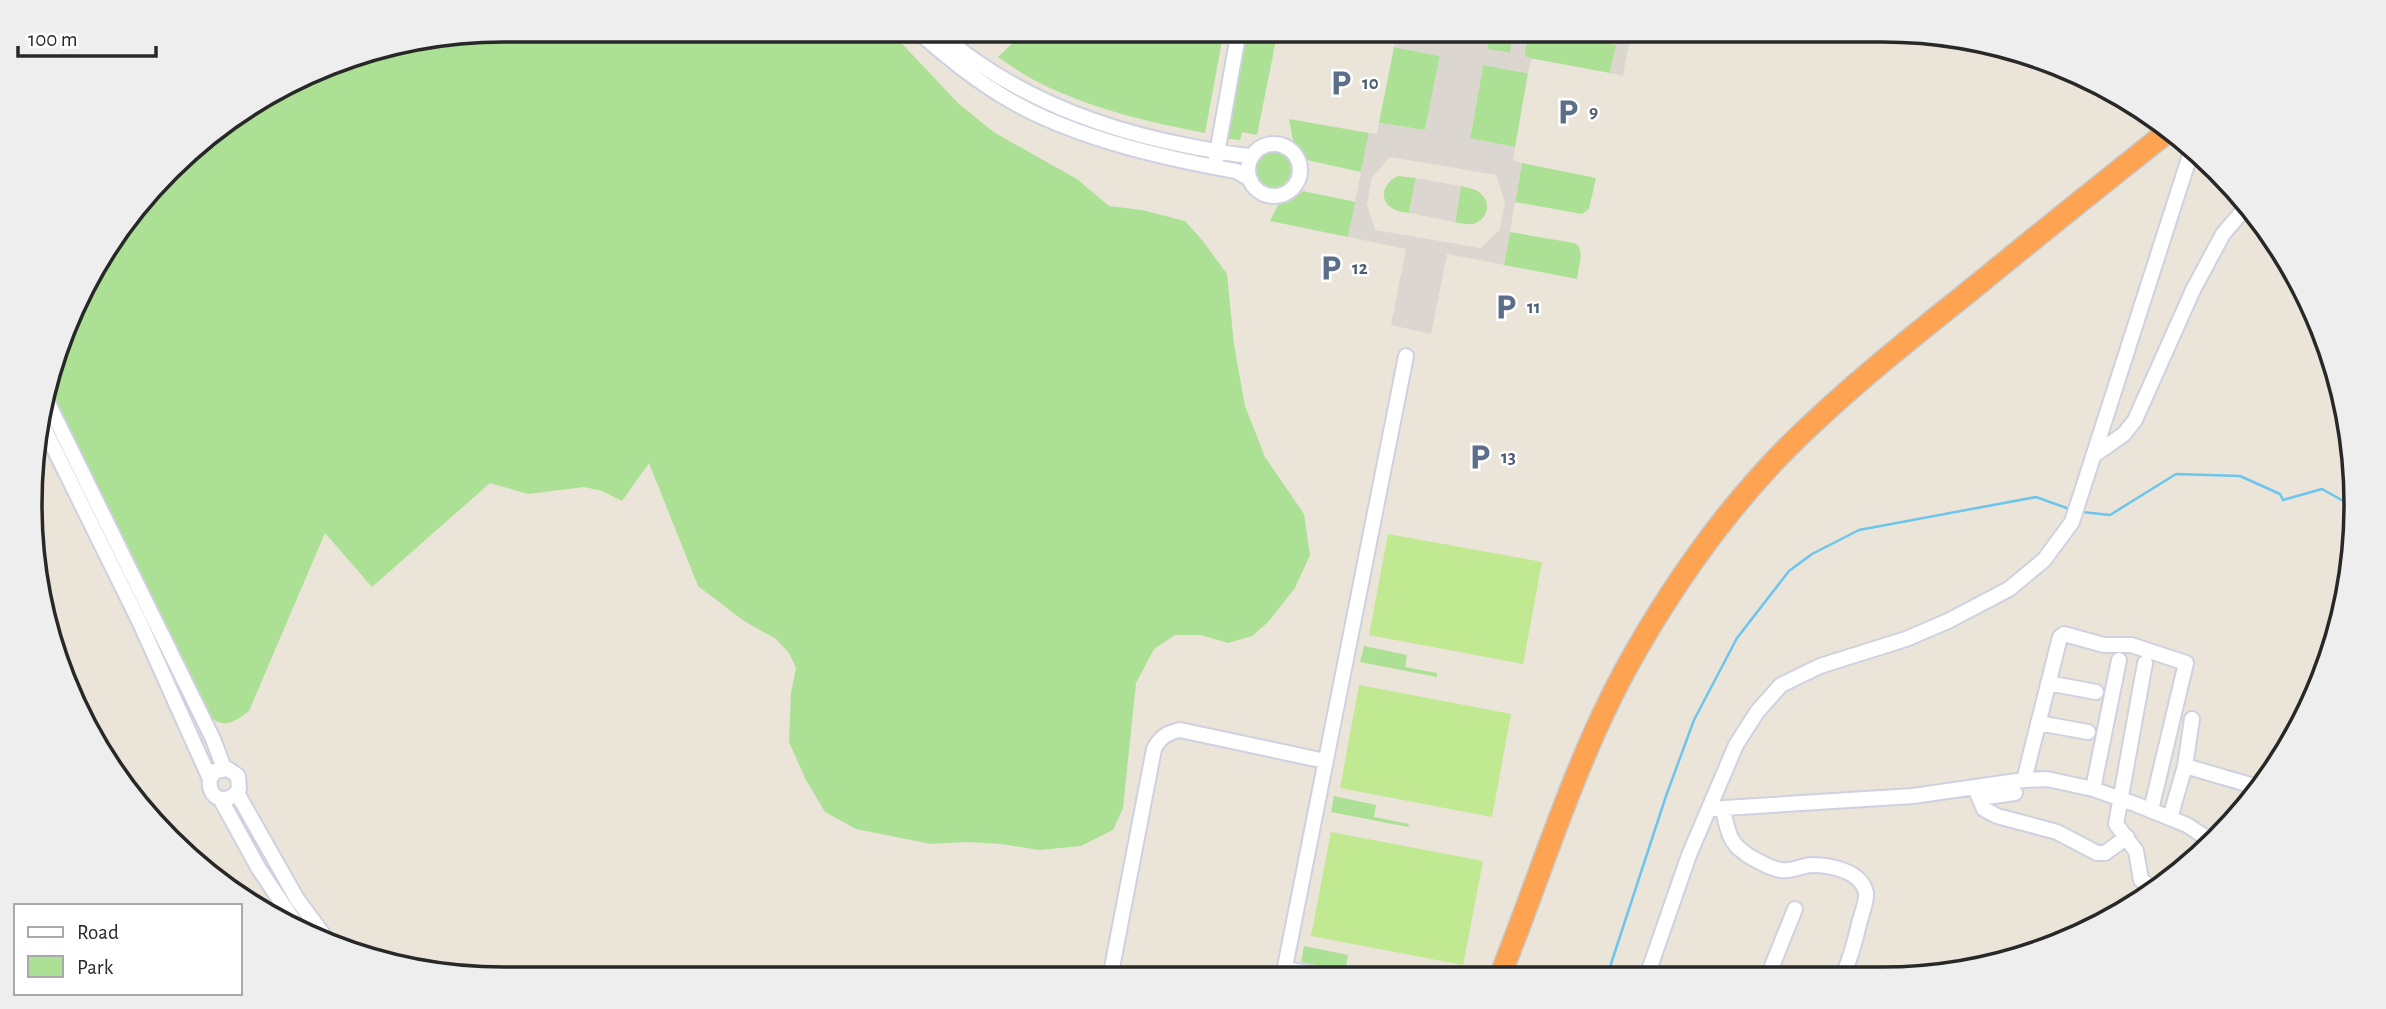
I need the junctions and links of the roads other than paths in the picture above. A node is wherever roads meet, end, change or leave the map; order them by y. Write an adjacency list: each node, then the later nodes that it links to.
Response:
1 (930, 42): 9 (street)
2 (951, 42): 6 (street)
3 (1237, 42): 6 (street)
4 (2161, 137): 12 (highway)
5 (2170, 144): 12 (highway)
6 (1217, 151): 7 (street); 9 (street)
7 (1252, 156): 10 (street); 10 (street)
8 (2189, 159): 16 (street)
9 (1214, 167): 10 (street)
10 (1250, 179)
11 (2240, 214): 16 (street)
12 (2031, 249): 47 (highway); 48 (highway)
13 (1406, 356): 24 (street)
14 (52, 411): 26 (street)
15 (47, 435): 27 (street)
16 (2092, 460): 36 (street)
17 (2119, 660): 30 (street)
18 (2145, 663): 34 (street)
19 (2048, 683): 20 (street); 22 (street); 37 (street)
20 (2096, 692)
21 (2192, 719): 25 (street)
22 (2038, 723): 23 (street); 28 (street)
23 (2088, 732)
24 (1325, 761): 45 (street); 46 (street)
25 (2185, 766): 29 (street); 38 (street)
26 (224, 768): 27 (street); 31 (street)
27 (209, 779): 35 (street)
28 (2024, 780): 30 (street); 32 (street)
29 (2249, 785)
30 (2093, 789): 34 (street)
31 (237, 793): 35 (street); 44 (street)
32 (1978, 793): 33 (street); 36 (street); 40 (street)
33 (2015, 793)
34 (2120, 799): 37 (street); 40 (street)
35 (221, 800): 43 (street)
36 (1716, 809): 49 (street); 51 (street)
37 (2151, 810): 38 (street)
38 (2170, 818): 39 (street)
39 (2204, 836)
40 (2127, 837): 41 (street)
41 (2146, 883)
42 (1795, 909): 50 (street)
43 (289, 913)
44 (318, 927)
45 (1112, 967)
46 (1285, 967)
47 (1503, 967)
48 (1515, 967)
49 (1650, 967)
50 (1772, 967)
51 (1847, 967)

